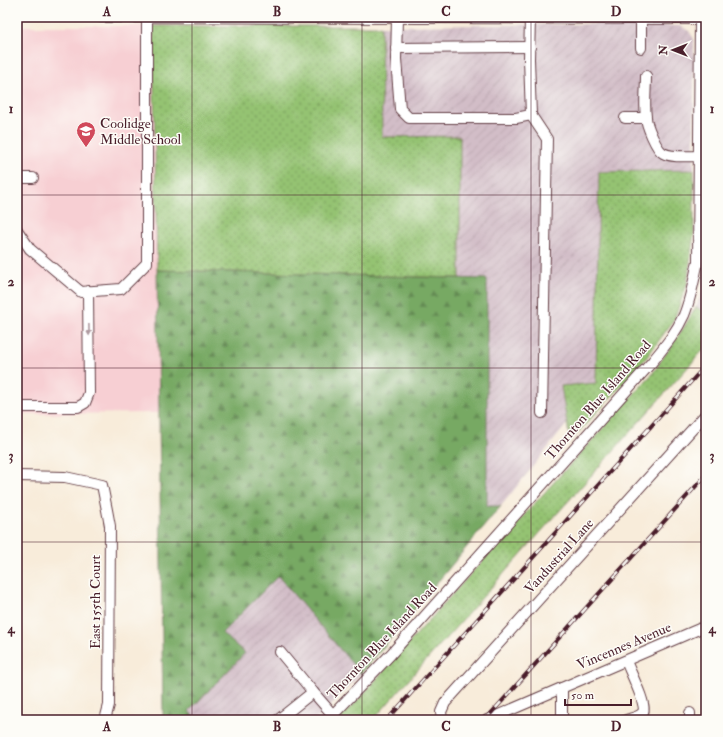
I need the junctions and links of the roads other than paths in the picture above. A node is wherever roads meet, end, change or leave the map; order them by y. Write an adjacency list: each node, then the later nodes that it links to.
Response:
1 (101, 17): 2 (street)
2 (148, 17): 3 (street); 22 (street)
3 (397, 18): 4 (street); 12 (street)
4 (462, 18): 5 (street)
5 (530, 18): 6 (street); 11 (street)
6 (573, 18): 7 (street)
7 (614, 18): 9 (street)
8 (668, 18): 9 (street); 10 (street)
9 (641, 19): 13 (street)
10 (703, 19): 18 (street, Thornton Blue Island Road)
11 (530, 47): 12 (street); 15 (street)
12 (396, 48): 15 (street)
13 (641, 48)
14 (646, 76): 17 (street)
15 (531, 115): 24 (street)
16 (625, 118): 17 (street)
17 (646, 118): 18 (street)
18 (699, 156): 32 (street, Thornton Blue Island Road)
19 (17, 178): 20 (street)
20 (33, 178)
21 (17, 230): 22 (street)
22 (88, 291): 23 (street, one-way to 23)
23 (17, 407)
24 (542, 413)
25 (706, 414): 35 (street, Vandustrial Lane)
26 (17, 476): 33 (street, East 155th Court)
27 (706, 626): 29 (street, Vincennes Avenue)
28 (280, 652): 31 (street)
29 (626, 661): 30 (street, Vincennes Avenue); 38 (street)
30 (562, 688): 36 (street, Vincennes Avenue); 37 (street)
31 (313, 692): 32 (street); 34 (street)
32 (331, 718)
33 (105, 720)
34 (278, 720)
35 (442, 720)
36 (487, 720)
37 (562, 720)
38 (628, 720)

